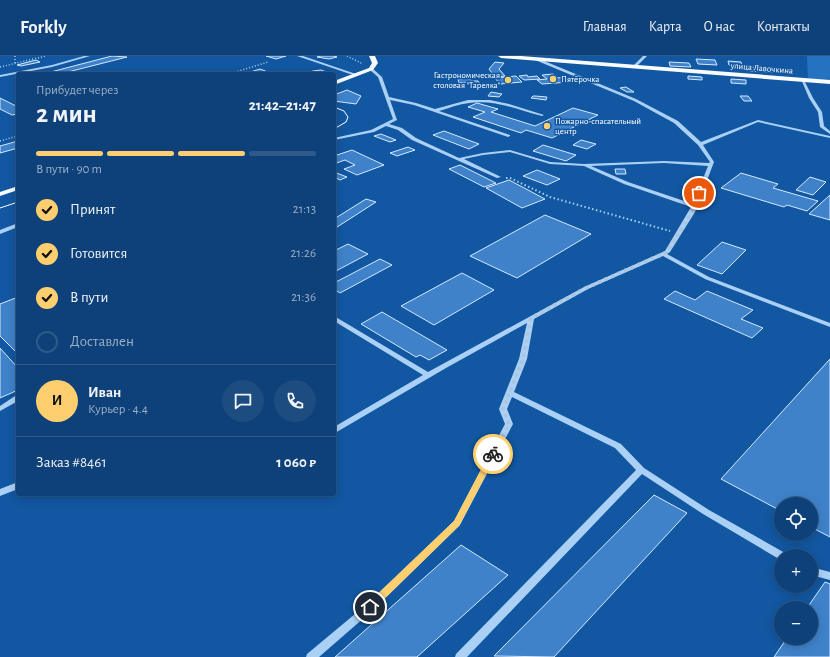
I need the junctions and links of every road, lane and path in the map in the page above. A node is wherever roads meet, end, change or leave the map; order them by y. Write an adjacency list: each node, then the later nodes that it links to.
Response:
1 (15, 56): 11 (path)
2 (46, 56): 11 (path)
3 (88, 56): 16 (street)
4 (299, 56): 19 (street)
5 (347, 56): 12 (path)
6 (372, 56): 15 (main road)
7 (502, 56): 9 (main road, улица Лавочкина)
8 (645, 56): 14 (street)
9 (536, 59): 14 (main road, улица Лавочкина); 34 (street)
10 (268, 62): 17 (path)
11 (15, 63): 13 (path)
12 (363, 64)
13 (0, 67)
14 (634, 67): 21 (main road, улица Лавочкина)
15 (371, 69): 19 (main road); 24 (street)
16 (21, 72)
17 (236, 72)
18 (16, 73): 20 (street)
19 (357, 75): 22 (main road)
20 (0, 76)
21 (802, 80): 23 (main road, улица Лавочкина); 28 (street)
22 (336, 82)
23 (830, 82)
24 (388, 98): 25 (street); 27 (street)
25 (434, 111): 26 (street); 29 (street)
26 (542, 115)
27 (387, 125): 32 (street); 35 (street)
28 (830, 133)
29 (508, 136)
30 (16, 137): 33 (path)
31 (830, 137): 34 (street)
32 (336, 139)
33 (0, 141)
34 (700, 144): 37 (street)
35 (459, 159): 36 (street); 38 (street)
36 (584, 165): 37 (street); 41 (street)
37 (710, 165): 41 (street)
38 (499, 177): 44 (path)
39 (16, 189): 40 (main road)
40 (0, 194)
41 (694, 206): 44 (street)
42 (16, 227): 43 (street)
43 (0, 232)
44 (678, 234): 45 (street)
45 (663, 254): 46 (street); 48 (street)
46 (531, 318): 49 (street); 50 (street)
47 (336, 319): 49 (street)
48 (830, 325)
49 (428, 375): 53 (street)
50 (510, 393): 54 (street); 60 (street)
51 (16, 399): 52 (street)
52 (0, 409)
53 (336, 429)
54 (641, 470): 57 (street); 61 (street)
55 (16, 485): 56 (street)
56 (0, 493)
57 (774, 551)
58 (818, 573): 59 (street)
59 (830, 576)
60 (310, 657)
61 (460, 657)

